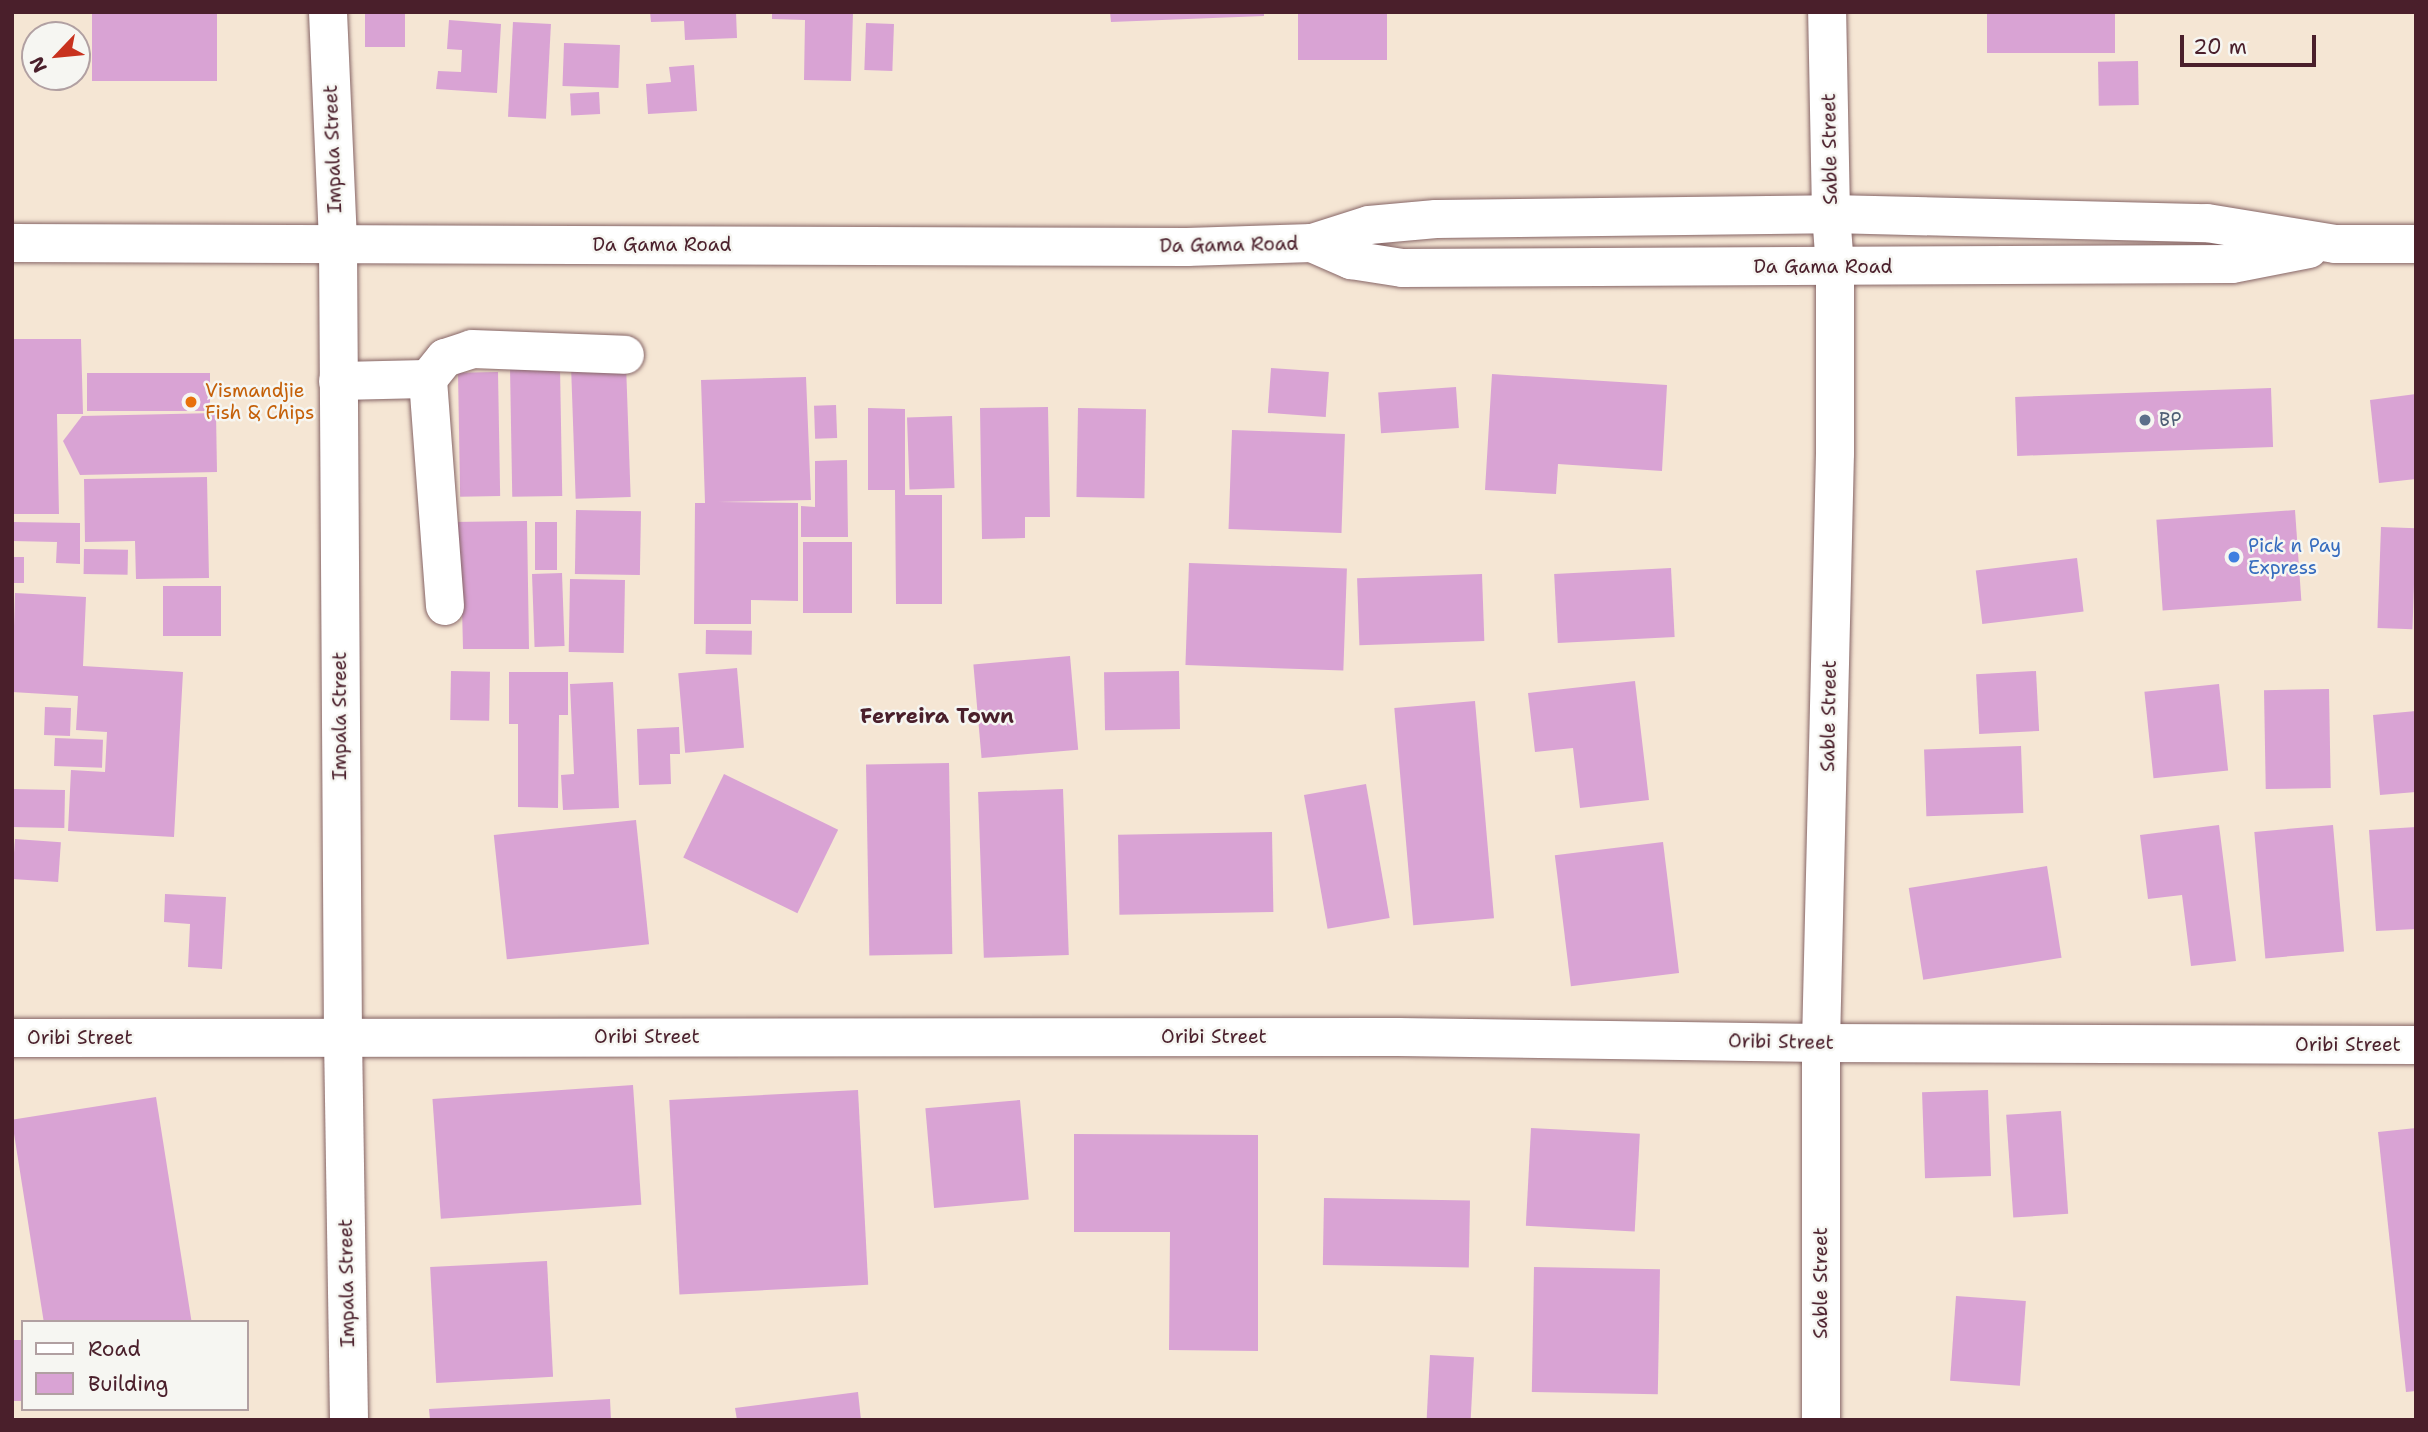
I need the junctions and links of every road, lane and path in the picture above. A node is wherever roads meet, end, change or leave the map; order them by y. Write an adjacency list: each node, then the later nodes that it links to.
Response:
1 (328, 12): 6 (street, Impala Street)
2 (1827, 12): 3 (street, Sable Street)
3 (1831, 214): 5 (street, Da Gama Road); 7 (street, Da Gama Road); 9 (street, Sable Street)
4 (12, 243): 6 (street, Da Gama Road)
5 (1312, 243): 6 (street, Da Gama Road); 9 (street, Da Gama Road)
6 (338, 244): 12 (street, Impala Street)
7 (2335, 244): 8 (street, Da Gama Road); 9 (street, Da Gama Road)
8 (2416, 244)
9 (1835, 267): 16 (street, Sable Street)
10 (625, 355): 11 (street)
11 (428, 379): 12 (street); 13 (street)
12 (338, 381): 14 (street, Impala Street)
13 (445, 606)
14 (343, 1037): 15 (street, Oribi Street); 16 (street, Oribi Street); 18 (street, Impala Street)
15 (12, 1038)
16 (1821, 1043): 17 (street, Oribi Street); 19 (street, Sable Street)
17 (2416, 1045)
18 (349, 1420)
19 (1821, 1420)

